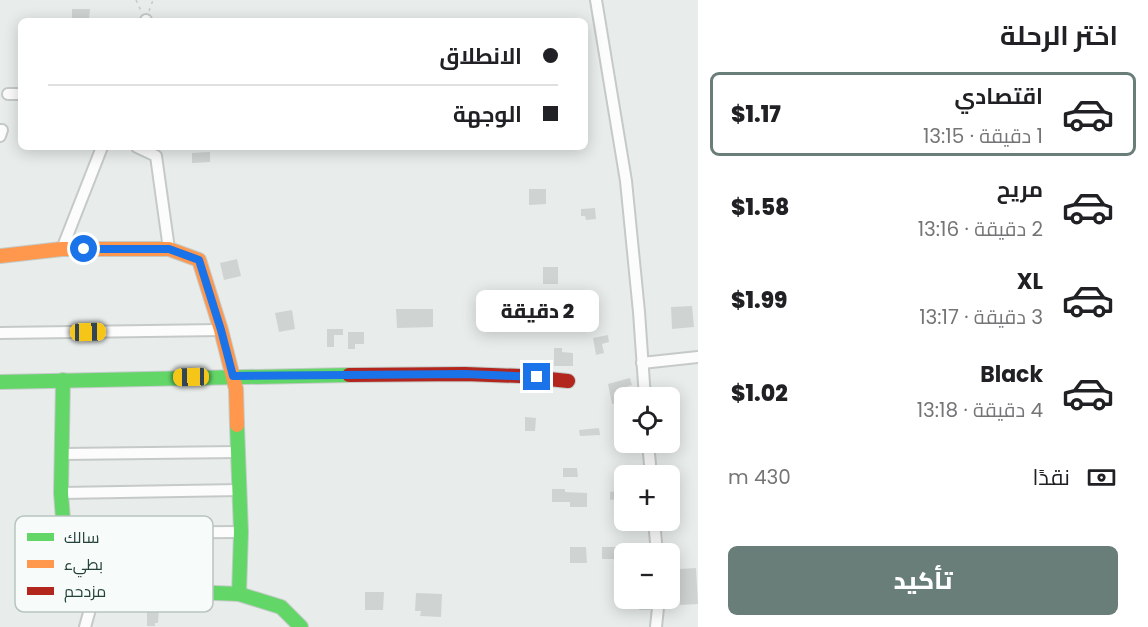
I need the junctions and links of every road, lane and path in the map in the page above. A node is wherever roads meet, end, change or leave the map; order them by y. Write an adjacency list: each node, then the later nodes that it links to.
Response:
1 (136, 0): 4 (path)
2 (153, 0): 5 (path)
3 (596, 0): 18 (street)
4 (145, 18)
5 (147, 18)
6 (8, 94): 7 (street)
7 (18, 94)
8 (0, 130): 9 (street)
9 (0, 136)
10 (101, 150): 12 (street)
11 (143, 150): 13 (street)
12 (62, 249): 13 (street); 14 (street)
13 (169, 249): 15 (street)
14 (0, 256)
15 (221, 330): 16 (street); 19 (street)
16 (0, 333)
17 (698, 357): 18 (street)
18 (642, 363): 23 (street)
19 (233, 376): 20 (street); 21 (street); 24 (street)
20 (63, 380): 22 (street); 25 (street)
21 (568, 381)
22 (0, 382)
23 (644, 387)
24 (239, 452): 25 (street); 26 (street)
25 (62, 454): 27 (street)
26 (240, 490): 27 (street); 30 (street)
27 (61, 493): 28 (street)
28 (63, 516)
29 (213, 532): 30 (street)
30 (241, 532): 32 (street)
31 (213, 593): 32 (street)
32 (239, 594): 36 (street)
33 (658, 609): 37 (street)
34 (89, 612): 35 (street)
35 (85, 627)
36 (301, 627)
37 (656, 627)

